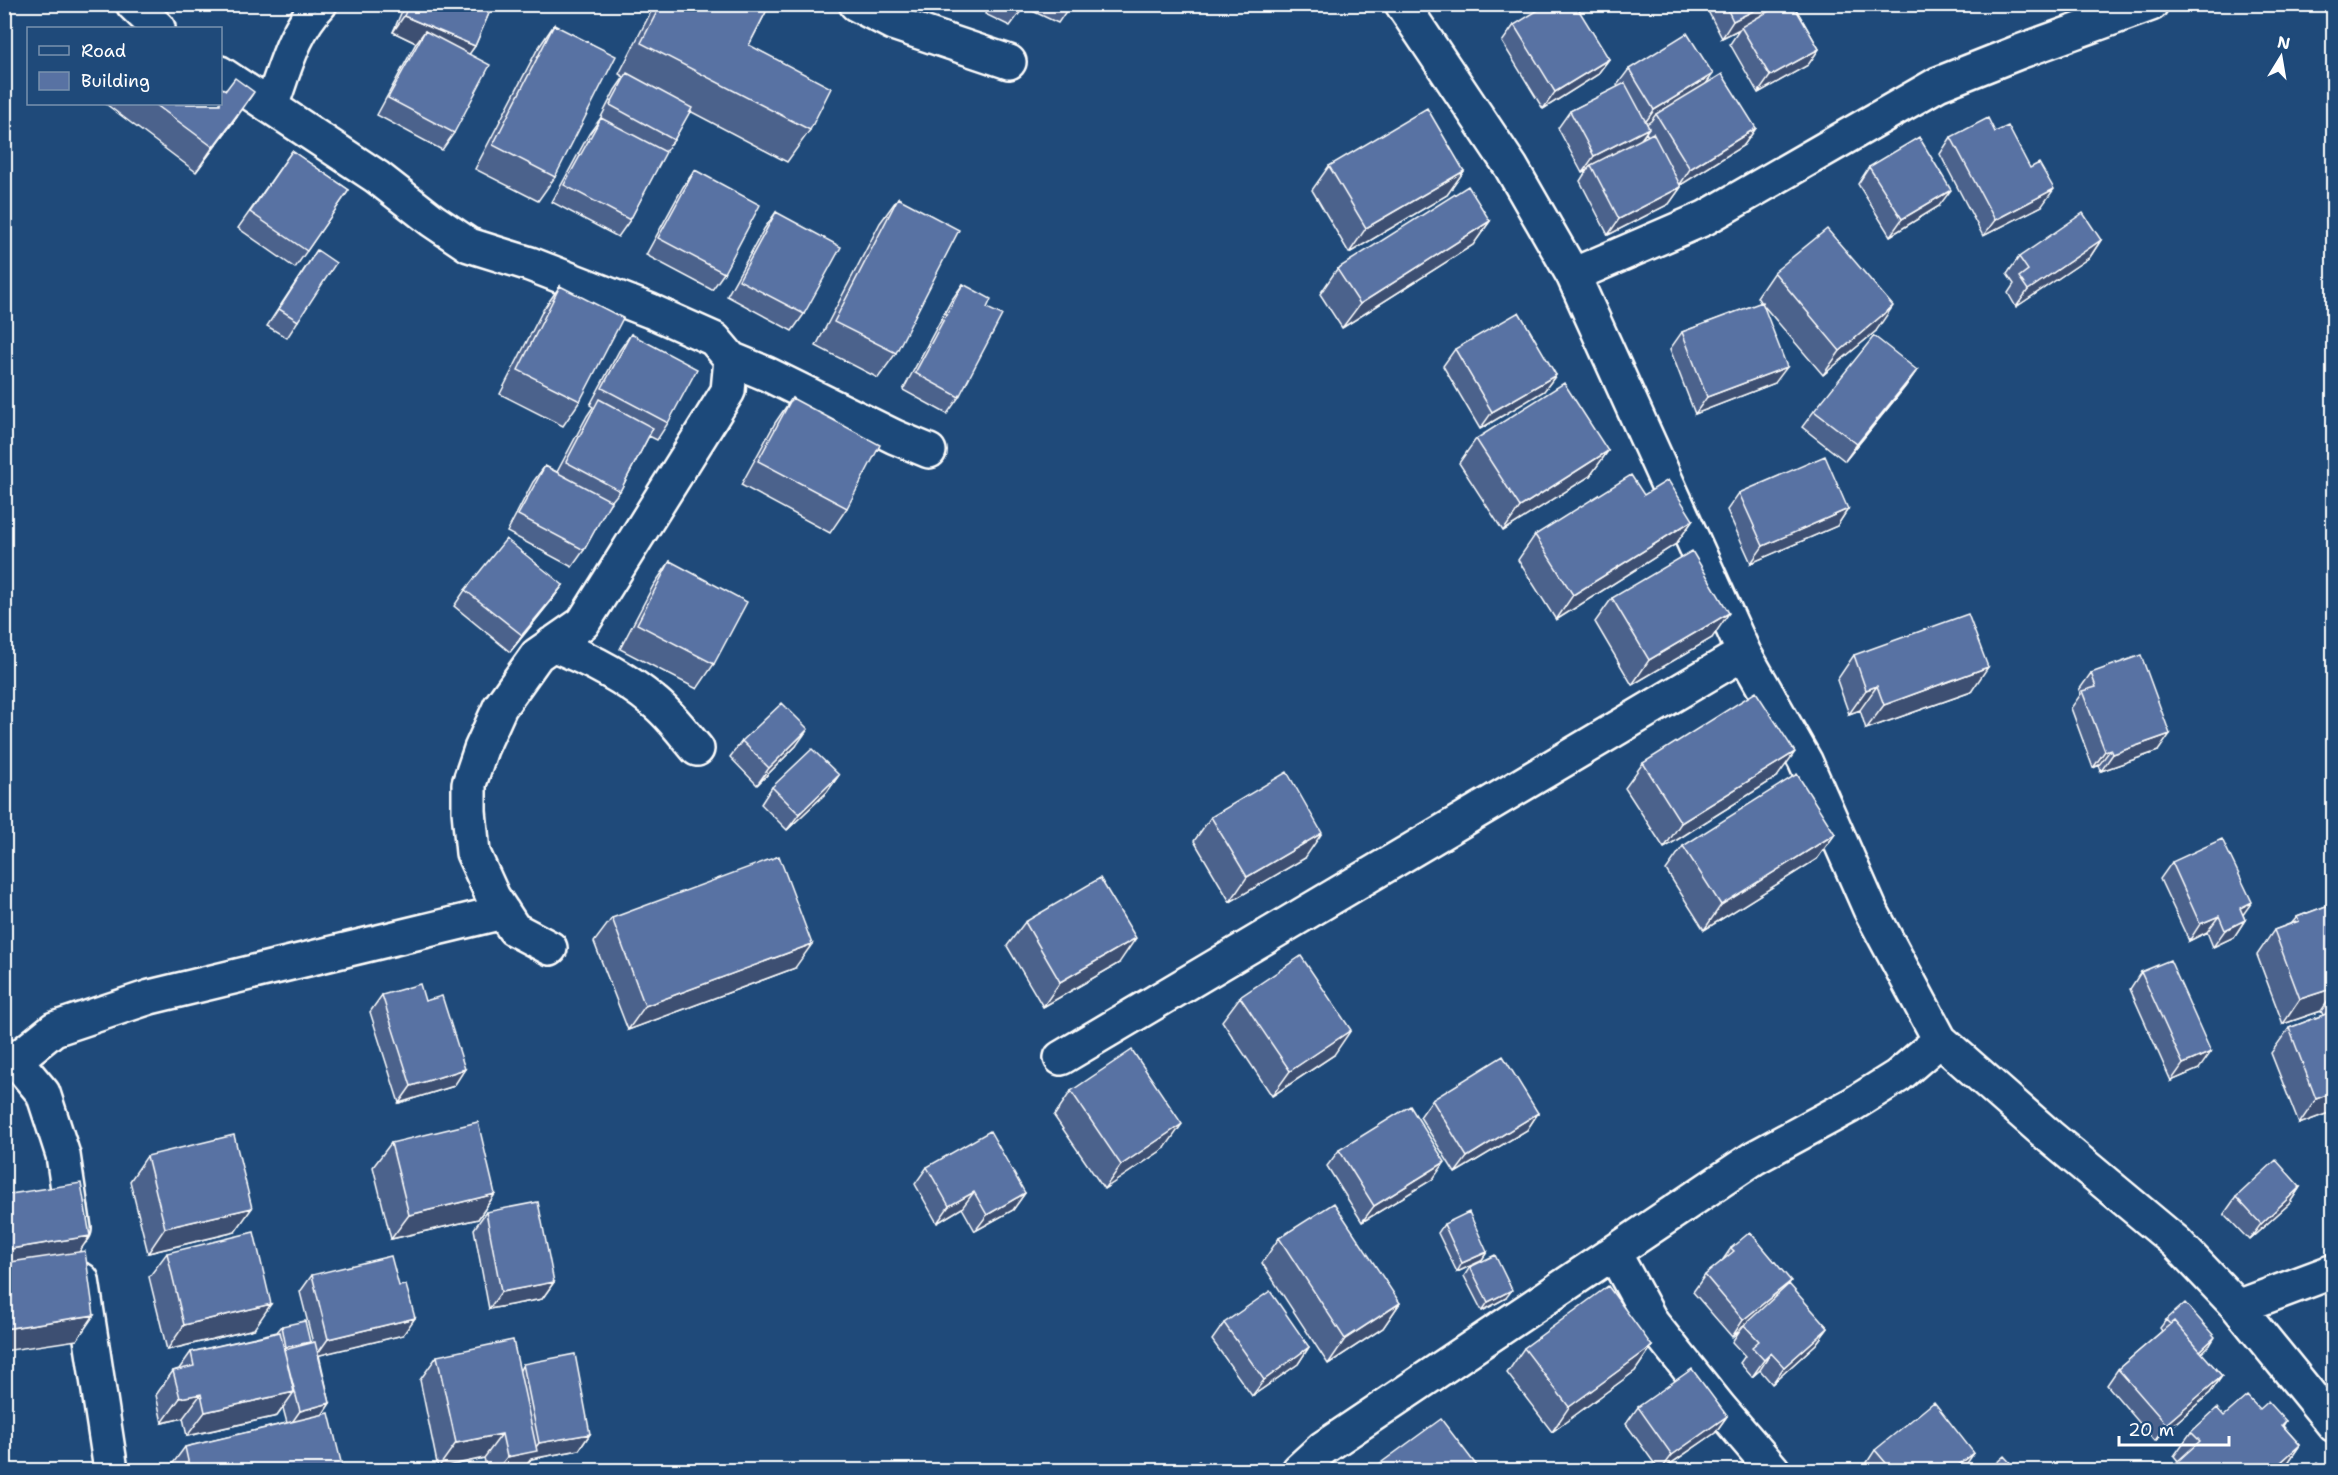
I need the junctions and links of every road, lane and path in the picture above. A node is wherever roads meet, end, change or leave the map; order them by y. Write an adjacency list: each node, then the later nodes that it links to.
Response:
1 (133, 4): 6 (street)
2 (320, 4): 9 (street)
3 (856, 4): 7 (street)
4 (1402, 4): 10 (street)
5 (2151, 4): 10 (street)
6 (157, 27)
7 (1009, 62)
8 (222, 74): 9 (street)
9 (272, 106): 11 (street)
10 (1573, 275): 14 (street)
11 (730, 359): 12 (street); 13 (street)
12 (929, 451)
13 (552, 644): 15 (street); 16 (street)
14 (1744, 653): 18 (street); 19 (street)
15 (697, 749)
16 (503, 912): 17 (street); 20 (street)
17 (550, 948)
18 (1940, 1040): 21 (street); 23 (street)
19 (1061, 1058)
20 (9, 1060): 25 (street)
21 (1614, 1253): 26 (street); 27 (street)
22 (2334, 1271): 23 (street)
23 (2238, 1307): 24 (street)
24 (2334, 1425)
25 (111, 1470)
26 (1299, 1470)
27 (1773, 1470)

